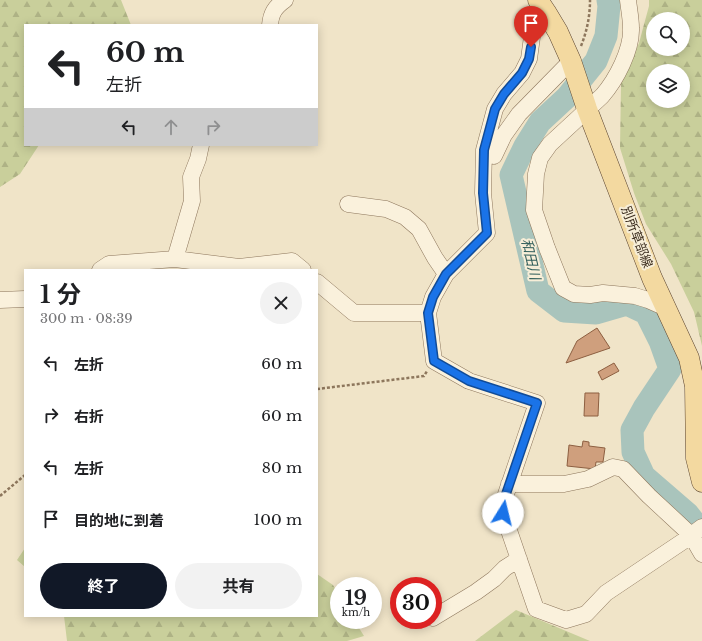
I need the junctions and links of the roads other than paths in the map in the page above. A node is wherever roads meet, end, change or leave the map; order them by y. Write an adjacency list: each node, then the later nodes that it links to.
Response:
1 (285, 0): 4 (street)
2 (628, 0): 6 (street)
3 (542, 6): 5 (main road, 別所草部線); 13 (street)
4 (270, 24)
5 (572, 63): 6 (main road, 別所草部線); 8 (street)
6 (586, 107): 17 (main road, 別所草部線); 17 (street)
7 (201, 146): 10 (street)
8 (494, 156)
9 (348, 204): 13 (street)
10 (174, 259): 11 (street); 12 (street)
11 (102, 269)
12 (302, 269)
13 (446, 274): 18 (street)
14 (318, 283): 18 (street)
15 (24, 299): 16 (street)
16 (0, 300)
17 (666, 308): 19 (main road, 別所草部線)
18 (428, 313): 20 (street)
19 (702, 482)
20 (509, 484): 21 (street); 23 (street)
21 (697, 531): 22 (street); 23 (street)
22 (702, 554)
23 (519, 559): 24 (street)
24 (442, 612)

